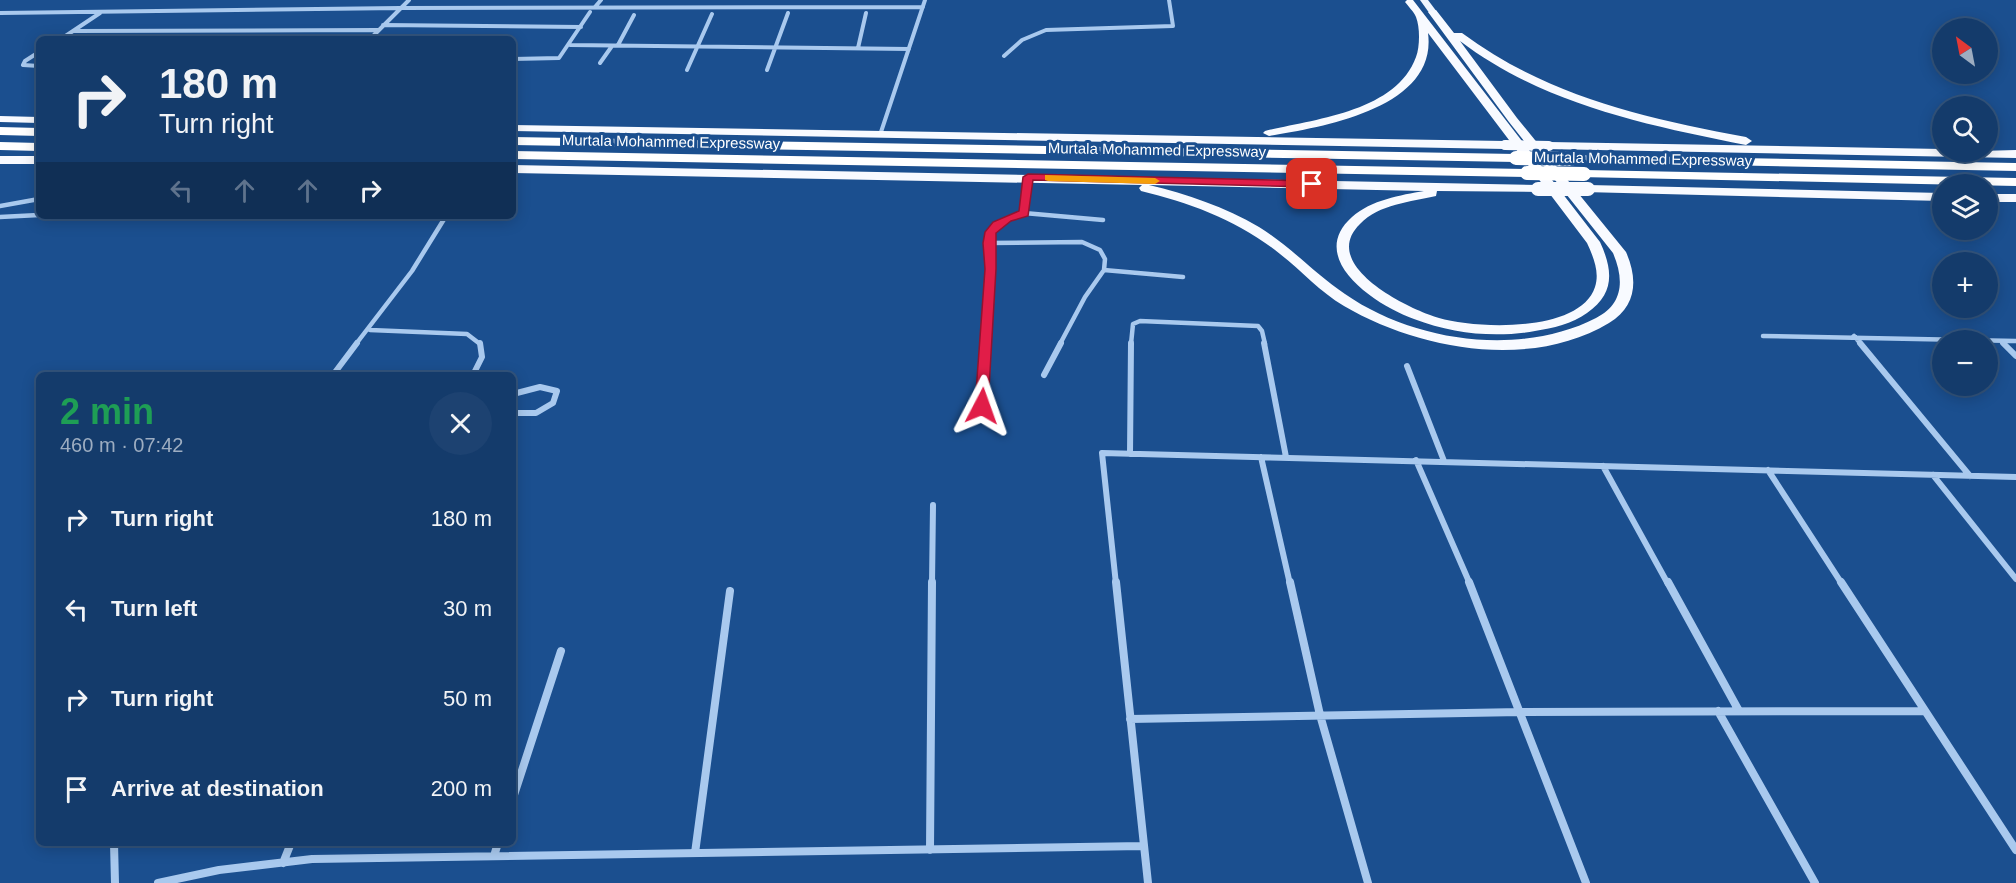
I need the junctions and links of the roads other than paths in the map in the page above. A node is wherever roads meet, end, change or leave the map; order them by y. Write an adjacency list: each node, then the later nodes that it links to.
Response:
1 (409, 0): 14 (street)
2 (602, 0): 9 (street)
3 (681, 0): 10 (street)
4 (755, 0): 11 (street)
5 (800, 0): 12 (street)
6 (925, 0): 13 (street)
7 (1169, 0): 37 (street)
8 (1414, 1): 17 (main road); 50 (highway); 67 (highway)
9 (595, 7): 10 (street); 14 (street)
10 (676, 7): 11 (street)
11 (751, 7): 12 (street)
12 (796, 7): 13 (street)
13 (923, 7): 35 (street)
14 (400, 8): 15 (street); 23 (street)
15 (102, 12): 18 (street); 26 (street)
16 (590, 12): 24 (street)
17 (1433, 12): 55 (highway); 65 (highway)
18 (0, 13)
19 (788, 13): 33 (street)
20 (712, 14): 32 (street)
21 (866, 14): 34 (street)
22 (634, 15): 31 (street)
23 (383, 25): 24 (street); 25 (street)
24 (581, 27): 29 (street)
25 (378, 30): 26 (street); 28 (street)
26 (74, 31): 27 (street)
27 (66, 36)
28 (373, 36)
29 (570, 45): 30 (street); 38 (street)
30 (612, 45): 31 (street); 39 (street)
31 (618, 45): 32 (street)
32 (698, 46): 33 (street); 41 (street)
33 (776, 47): 34 (street); 42 (street)
34 (858, 48): 35 (street)
35 (909, 49): 49 (street)
36 (36, 54): 40 (street)
37 (1004, 56)
38 (516, 59)
39 (600, 63)
40 (36, 66)
41 (687, 70)
42 (767, 70)
43 (0, 119): 44 (highway)
44 (36, 120)
45 (516, 128): 47 (highway, Murtala Mohammed Expressway)
46 (0, 131): 48 (highway)
47 (664, 131): 49 (highway, Murtala Mohammed Expressway); 52 (highway)
48 (36, 132)
49 (880, 135): 50 (highway, Murtala Mohammed Expressway)
50 (1182, 139): 55 (highway, Murtala Mohammed Expressway, bridge)
51 (516, 141): 52 (highway, Murtala Mohammed Expressway)
52 (553, 142): 61 (highway, Murtala Mohammed Expressway, bridge)
53 (0, 146): 54 (highway)
54 (36, 147)
55 (1825, 151): 56 (highway, Murtala Mohammed Expressway)
56 (2016, 154)
57 (516, 155): 58 (highway, Murtala Mohammed Expressway)
58 (650, 159): 63 (highway); 66 (highway, Murtala Mohammed Expressway, bridge)
59 (0, 160): 60 (highway)
60 (36, 160)
61 (2016, 166)
62 (516, 169): 63 (highway, Murtala Mohammed Expressway)
63 (735, 173): 64 (highway, Murtala Mohammed Expressway)
64 (1028, 177): 65 (highway, Murtala Mohammed Expressway); 73 (street)
65 (1064, 178): 67 (highway, Murtala Mohammed Expressway)
66 (2016, 182)
67 (1499, 188): 68 (highway, Murtala Mohammed Expressway, bridge)
68 (1932, 197)
69 (1998, 198): 70 (highway)
70 (2016, 198)
71 (36, 200): 72 (street)
72 (0, 206)
73 (1024, 213): 77 (street); 78 (street)
74 (36, 215): 75 (street)
75 (0, 217)
76 (444, 219): 81 (street)
77 (1102, 220)
78 (988, 243): 79 (street); 92 (street)
79 (1104, 270): 80 (street); 90 (street)
80 (1183, 277)
81 (370, 330): 88 (street); 89 (street)
82 (1763, 336): 83 (street)
83 (1854, 336): 84 (street); 102 (street)
84 (2001, 341): 85 (street); 86 (street)
85 (2016, 341)
86 (2016, 356)
87 (1407, 366): 98 (street)
88 (335, 372)
89 (474, 372)
90 (1044, 375)
91 (516, 393): 93 (street)
92 (982, 406)
93 (516, 413)
94 (1130, 454): 95 (street); 96 (street); 113 (street)
95 (1262, 457): 96 (street); 112 (street)
96 (1286, 457): 97 (street)
97 (1416, 460): 98 (street); 111 (street)
98 (1444, 461): 99 (street)
99 (1603, 466): 100 (street); 109 (street)
100 (1768, 470): 101 (street); 110 (street)
101 (1933, 475): 102 (street); 105 (street)
102 (1970, 476): 103 (street)
103 (2016, 477)
104 (933, 505): 119 (street)
105 (2016, 579)
106 (730, 591): 121 (street)
107 (561, 651): 114 (street)
108 (1718, 711): 109 (street); 111 (street); 129 (street)
109 (1738, 711): 110 (street)
110 (1924, 711): 120 (street)
111 (1521, 712): 112 (street); 128 (street)
112 (1320, 715): 113 (street); 127 (street)
113 (1130, 719): 118 (street)
114 (516, 789)
115 (114, 846): 124 (street)
116 (290, 846): 123 (street)
117 (497, 846): 122 (street)
118 (1143, 846): 119 (street); 126 (street)
119 (930, 850): 121 (street)
120 (2016, 850)
121 (695, 853): 122 (street)
122 (494, 856): 123 (street)
123 (283, 863): 125 (street)
124 (115, 883)
125 (158, 883)
126 (1148, 883)
127 (1368, 883)
128 (1586, 883)
129 (1815, 883)

